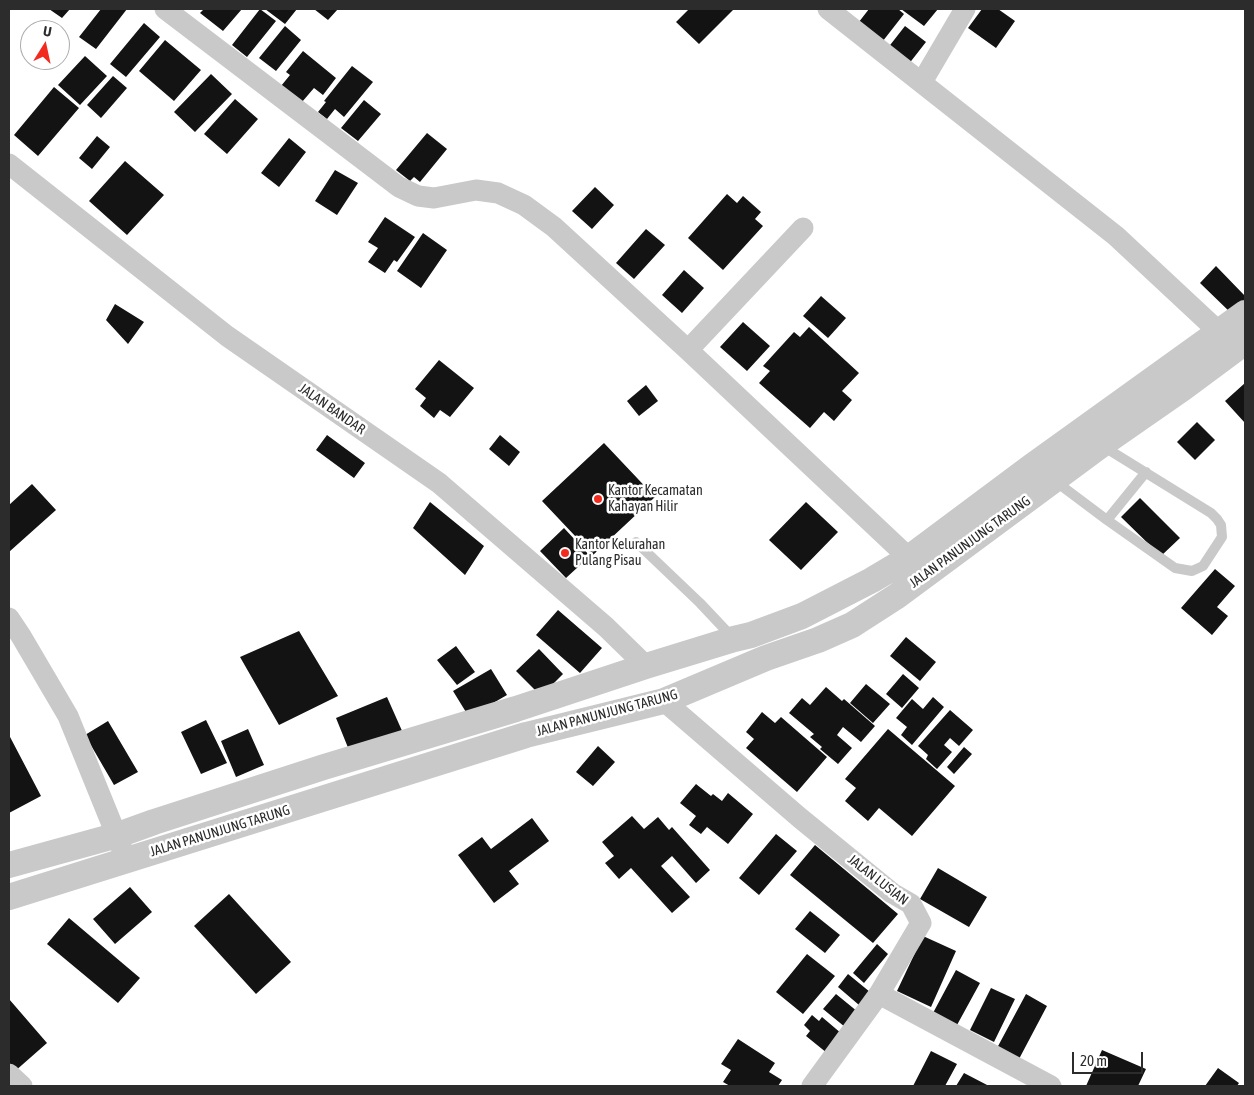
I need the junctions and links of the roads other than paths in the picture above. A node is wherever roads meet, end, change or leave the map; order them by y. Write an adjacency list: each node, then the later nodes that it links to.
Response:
1 (165, 9): 10 (street)
2 (828, 9): 4 (street)
3 (964, 9): 4 (street)
4 (922, 82): 8 (street)
5 (9, 164): 21 (street, JALAN BANDAR)
6 (803, 228): 10 (street)
7 (1245, 313): 8 (street, JALAN PANUNJUNG TARUNG)
8 (1219, 332): 11 (street, JALAN PANUNJUNG TARUNG)
9 (1245, 342): 11 (street, JALAN PANUNJUNG TARUNG)
10 (688, 350): 17 (street)
11 (1178, 377): 12 (street, JALAN PANUNJUNG TARUNG); 17 (street, JALAN PANUNJUNG TARUNG)
12 (1101, 445): 13 (lane); 14 (street, JALAN PANUNJUNG TARUNG)
13 (1146, 472): 15 (lane); 15 (lane)
14 (1054, 480): 15 (lane); 20 (street, JALAN PANUNJUNG TARUNG)
15 (1107, 520)
16 (636, 542): 19 (lane)
17 (909, 558): 19 (street, JALAN PANUNJUNG TARUNG)
18 (9, 618): 25 (street)
19 (742, 637): 20 (street); 21 (street, JALAN PANUNJUNG TARUNG)
20 (766, 658): 22 (street, JALAN PANUNJUNG TARUNG)
21 (646, 666): 23 (street, JALAN PANUNJUNG TARUNG)
22 (664, 701): 24 (street, JALAN PANUNJUNG TARUNG); 28 (street, JALAN LUSIAN)
23 (516, 709): 24 (street); 25 (street, JALAN PANUNJUNG TARUNG)
24 (526, 735): 25 (street, JALAN PANUNJUNG TARUNG)
25 (122, 847): 26 (street, JALAN PANUNJUNG TARUNG); 27 (street, JALAN PANUNJUNG TARUNG)
26 (9, 865)
27 (9, 897)
28 (879, 994): 31 (street); 32 (street)
29 (9, 1074): 30 (street)
30 (22, 1086)
31 (812, 1086)
32 (1052, 1086)

